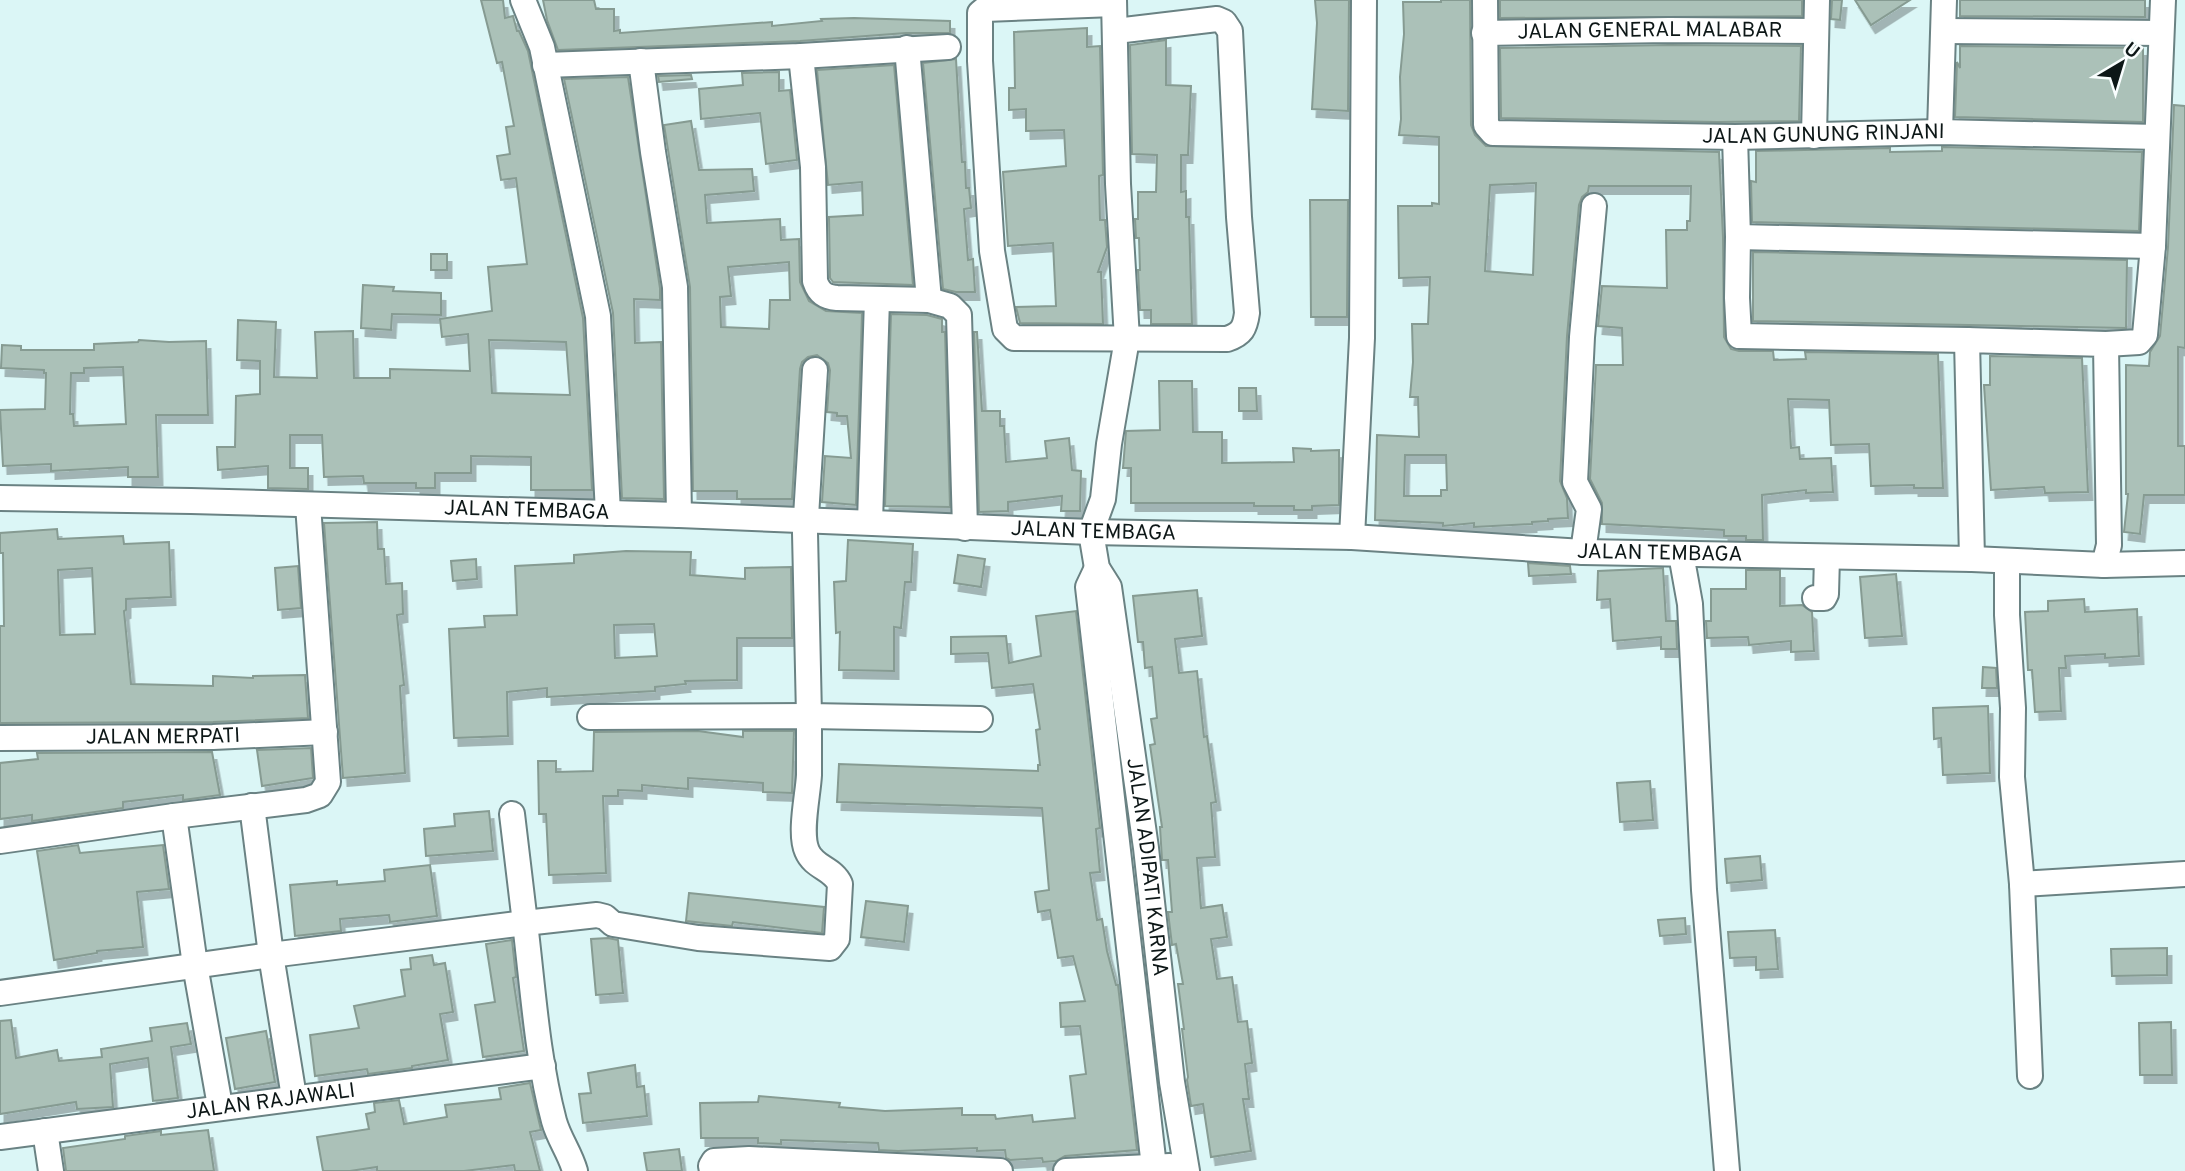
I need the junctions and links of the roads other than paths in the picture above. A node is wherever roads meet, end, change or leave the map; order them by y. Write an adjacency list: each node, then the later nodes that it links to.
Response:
1 (523, 0): 17 (street)
2 (1364, 0): 38 (street)
3 (1485, 0): 11 (street)
4 (1816, 0): 9 (street)
5 (1944, 0): 10 (street)
6 (2163, 0): 12 (street)
7 (1114, 2): 8 (street); 27 (street)
8 (1116, 31): 27 (street); 27 (street)
9 (1816, 31): 11 (street, JALAN GENERAL MALABAR); 19 (street)
10 (1945, 31): 12 (street); 18 (street)
11 (1484, 33): 20 (street, JALAN GUNUNG RINJANI)
12 (2161, 33): 21 (street)
13 (948, 47): 14 (street)
14 (908, 48): 15 (street); 26 (street)
15 (801, 55): 16 (street); 25 (street)
16 (641, 61): 17 (street); 34 (street)
17 (545, 65): 33 (street)
18 (1940, 132): 19 (street, JALAN GUNUNG RINJANI); 21 (street, JALAN GUNUNG RINJANI)
19 (1814, 136): 20 (street, JALAN GUNUNG RINJANI)
20 (1735, 137): 23 (street)
21 (2157, 137): 24 (street)
22 (1594, 206): 40 (street)
23 (1738, 237): 24 (street); 28 (street)
24 (2153, 246): 29 (street)
25 (877, 299): 26 (street); 35 (street)
26 (929, 300): 37 (street)
27 (1127, 339): 39 (street)
28 (1967, 340): 29 (street); 41 (street)
29 (2106, 344): 44 (street)
30 (815, 370): 36 (street)
31 (0, 498): 32 (street, JALAN TEMBAGA)
32 (308, 505): 33 (street, JALAN TEMBAGA); 49 (street)
33 (608, 513): 34 (street, JALAN TEMBAGA)
34 (679, 515): 36 (street, JALAN TEMBAGA)
35 (870, 522): 36 (street, JALAN TEMBAGA); 37 (street, JALAN TEMBAGA)
36 (806, 527): 46 (street)
37 (965, 528): 39 (street, JALAN TEMBAGA)
38 (1352, 537): 39 (street, JALAN TEMBAGA); 40 (street, JALAN TEMBAGA)
39 (1094, 552): 55 (street, JALAN ADIPATI KARNA); 56 (street, JALAN ADIPATI KARNA)
40 (1583, 552): 43 (street, JALAN TEMBAGA)
41 (1972, 559): 43 (street, JALAN TEMBAGA); 45 (street, JALAN TEMBAGA)
42 (2185, 564): 44 (street, JALAN TEMBAGA)
43 (1683, 565): 79 (street)
44 (2104, 565): 45 (street, JALAN TEMBAGA)
45 (2007, 573): 58 (street)
46 (809, 716): 47 (street); 48 (street); 59 (street)
47 (590, 718)
48 (980, 719)
49 (325, 732): 50 (street, JALAN MERPATI); 51 (street)
50 (0, 738)
51 (252, 806): 53 (street); 60 (street)
52 (512, 814): 59 (street)
53 (174, 816): 54 (street); 61 (street)
54 (0, 841)
55 (1146, 848): 56 (street); 65 (street, JALAN ADIPATI KARNA)
56 (1116, 851): 66 (street, JALAN ADIPATI KARNA)
57 (2185, 874): 58 (street)
58 (2021, 884): 64 (street)
59 (525, 923): 60 (street); 63 (street)
60 (271, 954): 61 (street); 67 (street)
61 (195, 965): 62 (street); 68 (street)
62 (0, 993)
63 (543, 1066): 67 (street, JALAN RAJAWALI); 76 (street)
64 (2030, 1076)
65 (1172, 1082): 66 (street); 73 (street, JALAN ADIPATI KARNA)
66 (1145, 1085): 72 (street, JALAN ADIPATI KARNA)
67 (294, 1097): 68 (street, JALAN RAJAWALI)
68 (220, 1107): 69 (street, JALAN RAJAWALI)
69 (45, 1131): 70 (street, JALAN RAJAWALI); 75 (street)
70 (0, 1137)
71 (713, 1166): 74 (street)
72 (1154, 1167): 73 (street); 78 (street)
73 (1186, 1168)
74 (971, 1170): 77 (street)
75 (51, 1171)
76 (575, 1171)
77 (1000, 1171)
78 (1066, 1171)
79 (1727, 1171)

